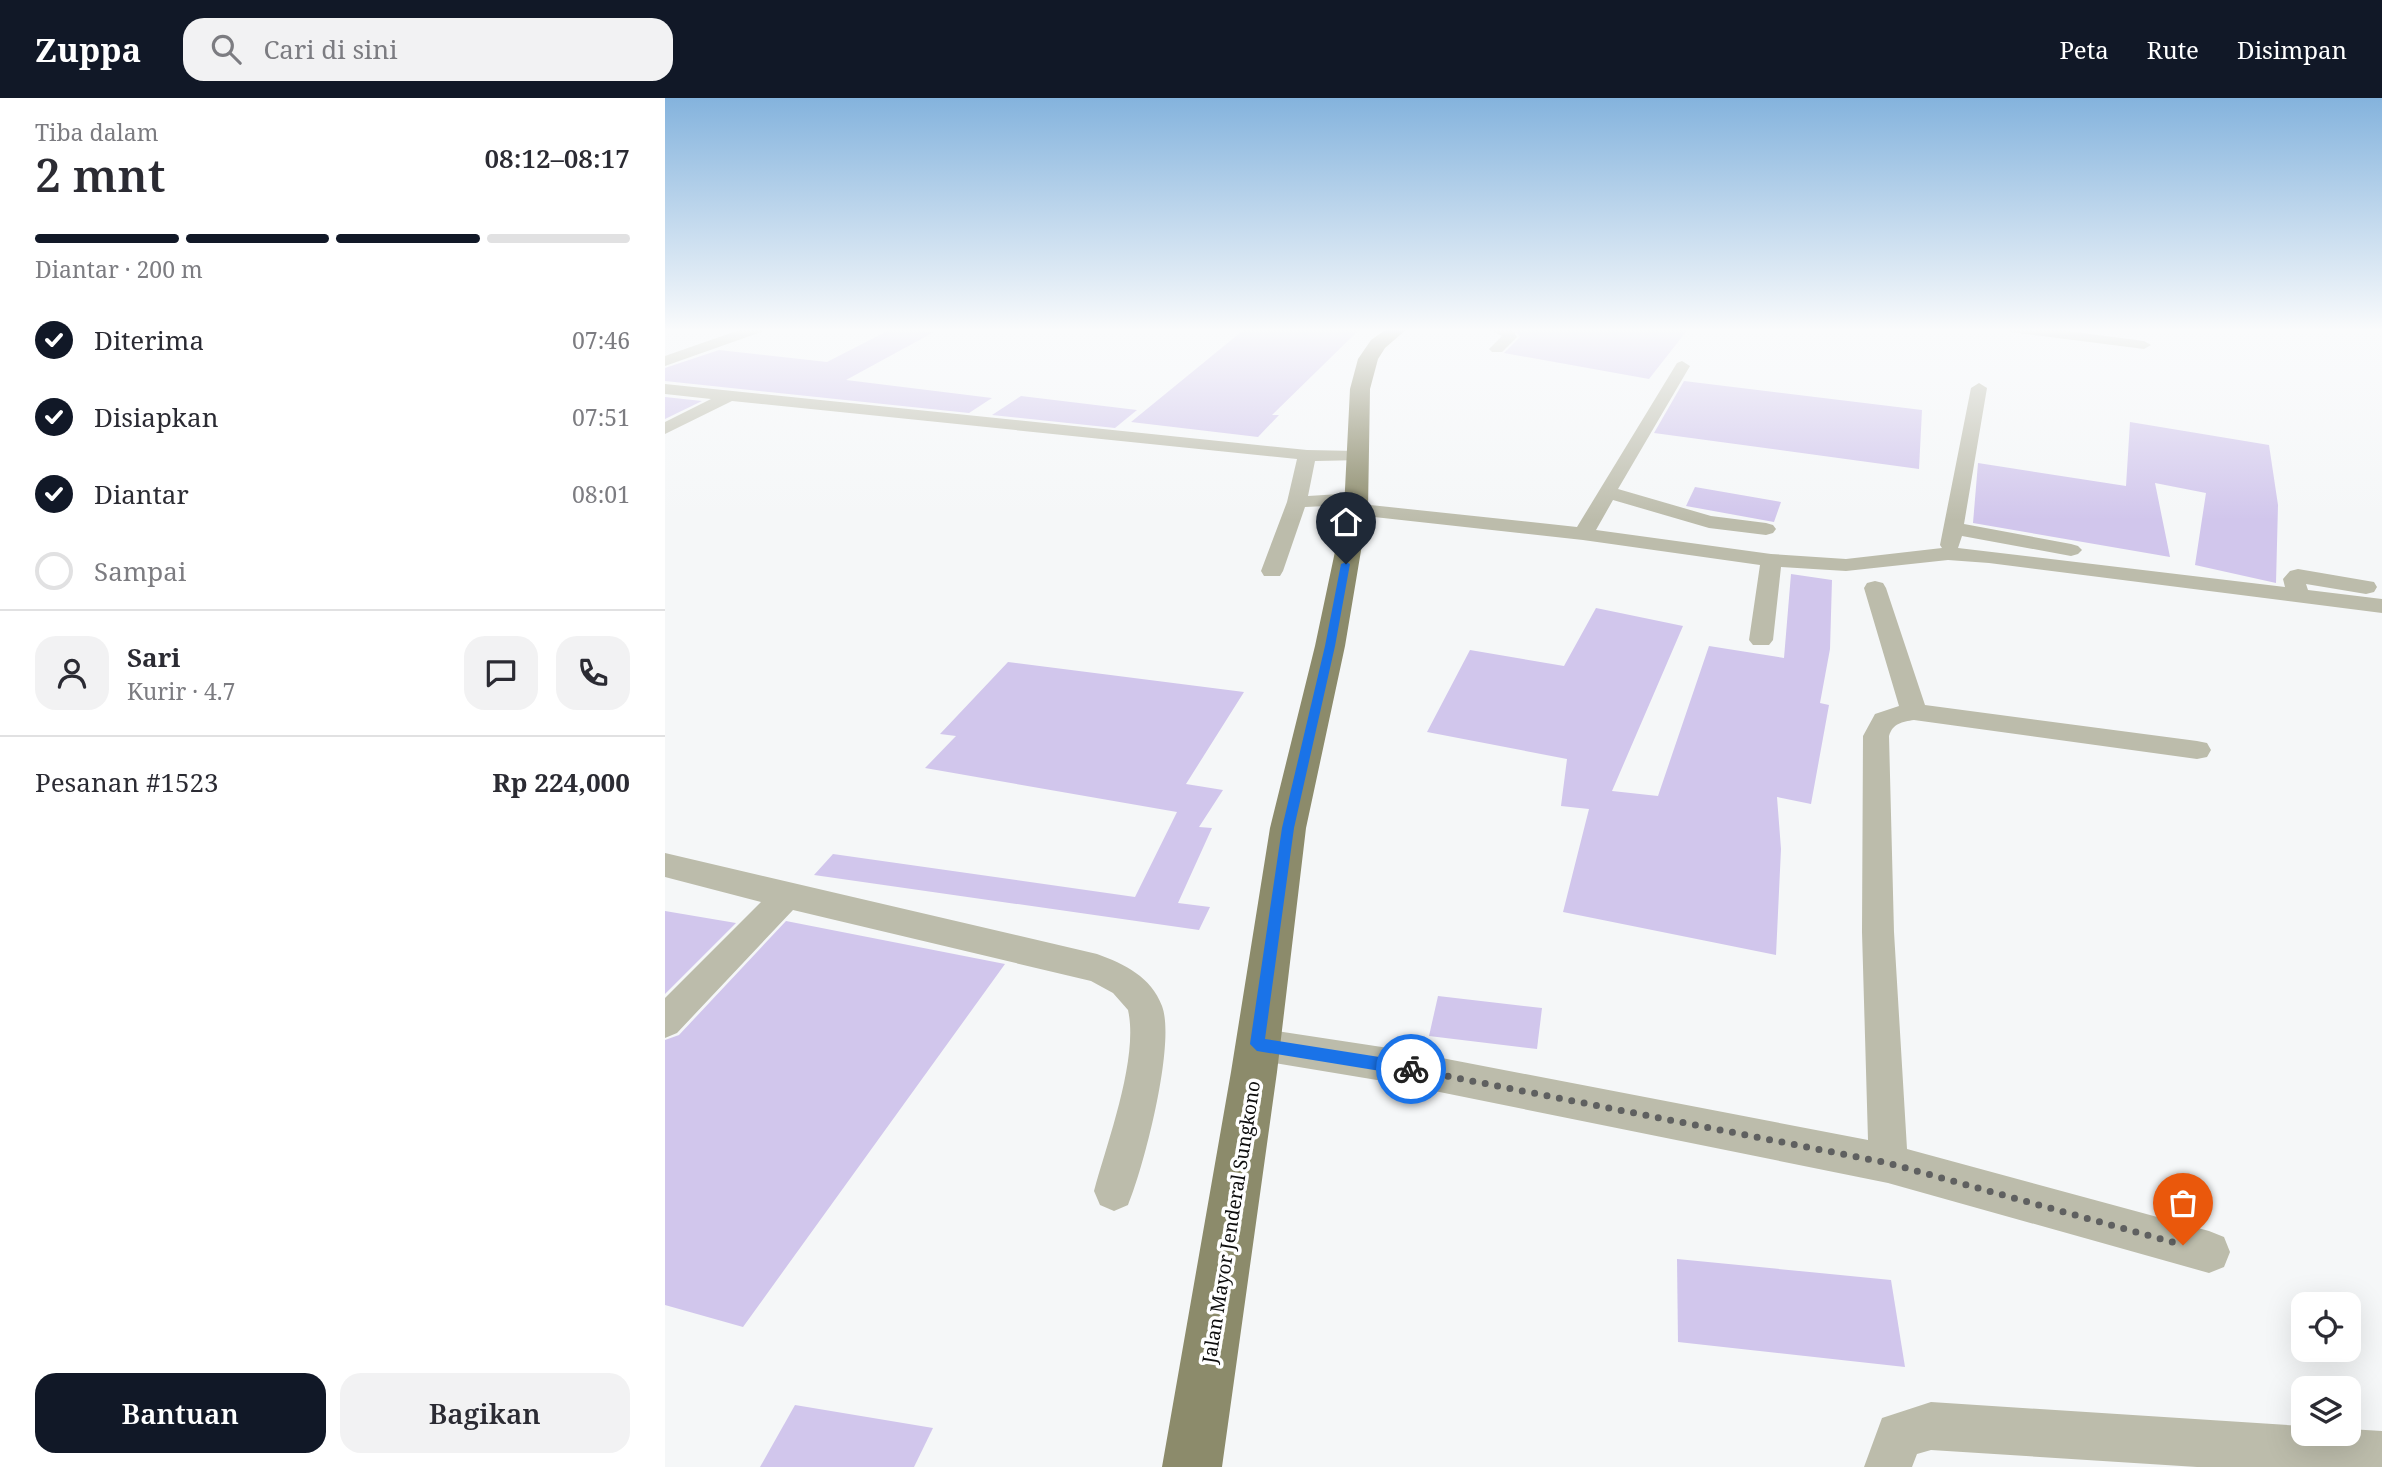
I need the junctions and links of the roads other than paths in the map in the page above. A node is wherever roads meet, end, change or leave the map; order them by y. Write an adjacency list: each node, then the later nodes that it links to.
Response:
1 (691, 392): 5 (street)
2 (1360, 392): 8 (main road, Jalan Mayor Jenderal Sungkono)
3 (1665, 392): 9 (street)
4 (1978, 392): 12 (street)
5 (729, 396): 6 (street); 7 (street)
6 (665, 429)
7 (1307, 455): 8 (street); 10 (street)
8 (1357, 456): 11 (main road, Jalan Mayor Jenderal Sungkono)
9 (1608, 492): 13 (street); 14 (street)
10 (1297, 502): 11 (street); 19 (street)
11 (1356, 504): 14 (street); 31 (main road, Jalan Mayor Jenderal Sungkono)
12 (1953, 527): 15 (street); 16 (street)
13 (1766, 528)
14 (1583, 534): 17 (street)
15 (2050, 546): 18 (street); 20 (street)
16 (1948, 554): 17 (street); 18 (street)
17 (1770, 560): 25 (street)
18 (2060, 566): 20 (street)
19 (1272, 571)
20 (2147, 577): 23 (street)
21 (2367, 587): 23 (street)
22 (1875, 588): 26 (street)
23 (2298, 596): 24 (street)
24 (2382, 606)
25 (1761, 640)
26 (1914, 712): 27 (street); 32 (street)
27 (2197, 750)
28 (665, 865): 29 (street)
29 (787, 896): 30 (street); 33 (street)
30 (665, 1022)
31 (1257, 1044): 32 (street); 36 (main road, Jalan Mayor Jenderal Sungkono)
32 (1888, 1163): 34 (street)
33 (1114, 1191)
34 (2209, 1252)
35 (2382, 1455): 37 (street)
36 (1192, 1467)
37 (1888, 1467)

